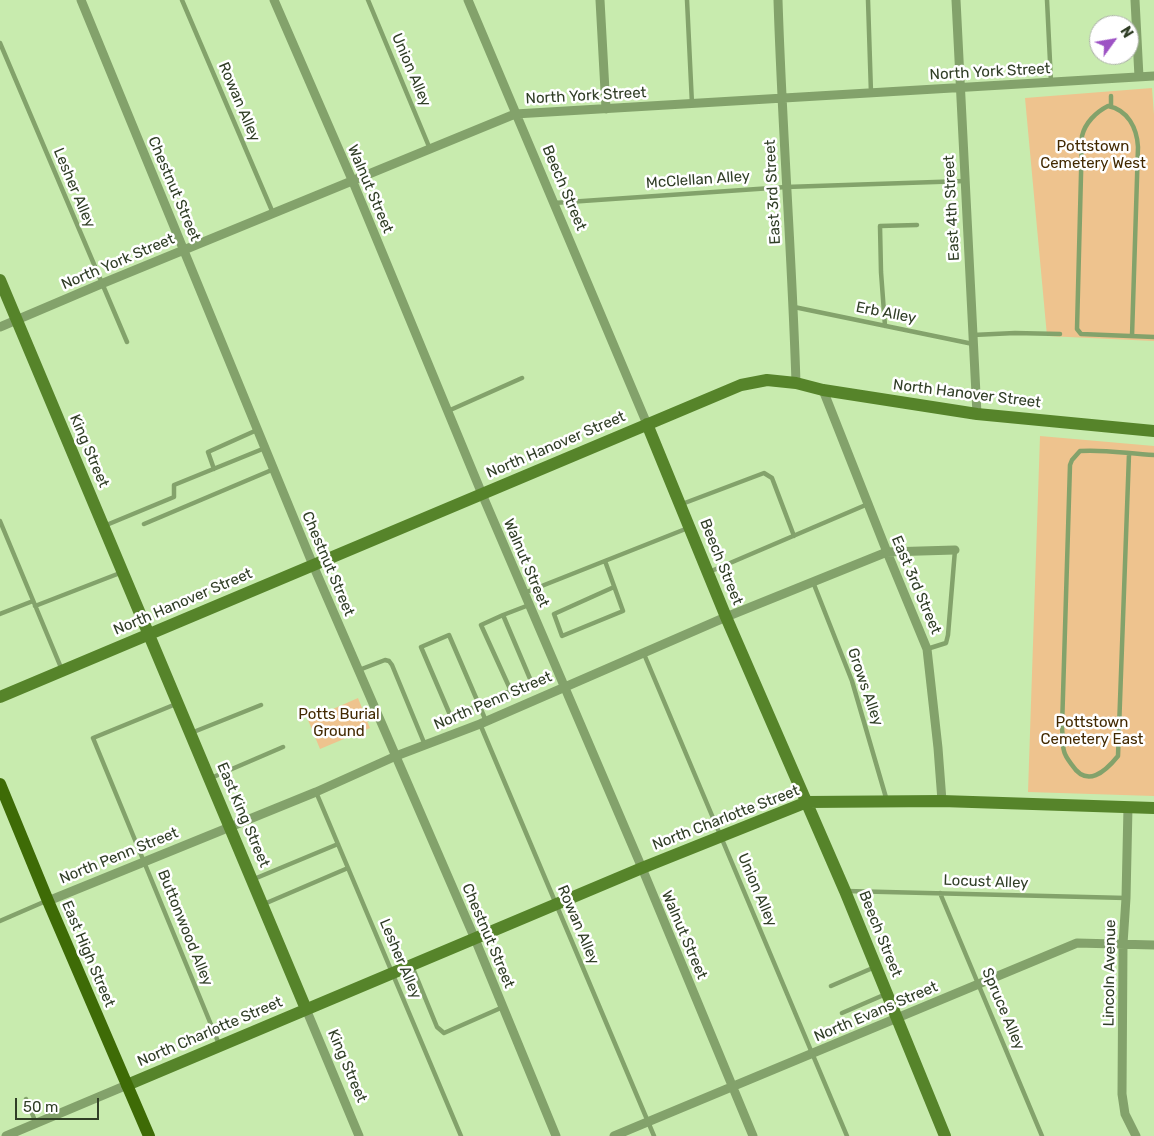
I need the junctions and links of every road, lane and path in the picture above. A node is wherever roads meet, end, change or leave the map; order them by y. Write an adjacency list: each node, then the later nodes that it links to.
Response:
1 (81, 0): 32 (street, Chestnut Street)
2 (182, 0): 30 (lane, Rowan Alley)
3 (274, 0): 27 (street, Walnut Street)
4 (368, 0): 25 (lane, Union Alley)
5 (468, 0): 24 (street, Beech Street)
6 (600, 0): 23 (street)
7 (687, 0): 21 (lane)
8 (778, 0): 20 (street, East 3rd Street)
9 (868, 0): 18 (lane)
10 (956, 0): 17 (street, East 4th Street)
11 (1047, 0): 16 (lane)
12 (1135, 0): 15 (street)
13 (0, 43): 34 (lane, Lesher Alley)
14 (1154, 76): 15 (street, North York Street)
15 (1139, 77): 16 (street, North York Street)
16 (1051, 82): 17 (street, North York Street)
17 (961, 88): 18 (street, North York Street); 26 (street, East 4th Street)
18 (872, 93): 20 (street, North York Street)
19 (1111, 96): 22 (lane)
20 (781, 99): 21 (street, North York Street); 28 (street, East 3rd Street)
21 (692, 104): 23 (street, North York Street)
22 (1111, 106): 40 (lane); 40 (lane)
23 (606, 109): 24 (street, North York Street)
24 (515, 114): 25 (street, North York Street); 29 (street, Beech Street)
25 (430, 149): 27 (street, North York Street)
26 (965, 181): 28 (lane, McClellan Alley); 42 (street, East 4th Street)
27 (353, 182): 30 (street, North York Street); 47 (street, Walnut Street)
28 (786, 187): 29 (lane, McClellan Alley); 35 (street, East 3rd Street)
29 (553, 203): 49 (street, Beech Street)
30 (273, 213): 32 (street, North York Street)
31 (916, 225): 37 (lane)
32 (184, 249): 34 (street, North York Street); 50 (street, Chestnut Street)
33 (0, 280): 36 (street, King Street)
34 (101, 284): 36 (street, North York Street); 43 (lane, Lesher Alley)
35 (794, 307): 37 (lane, Erb Alley); 45 (street, East 3rd Street)
36 (16, 320): 38 (street, North York Street); 62 (street, King Street)
37 (885, 326): 42 (lane, Erb Alley)
38 (0, 327)
39 (1060, 334): 42 (lane, Erb Alley)
40 (1132, 336): 41 (lane)
41 (1154, 337)
42 (973, 339): 48 (street, East 4th Street)
43 (127, 342)
44 (522, 378): 47 (lane)
45 (796, 383): 46 (street, North Hanover Street); 49 (street, North Hanover Street)
46 (823, 390): 48 (street, North Hanover Street); 59 (street, East 3rd Street)
47 (448, 412): 57 (street, Walnut Street)
48 (977, 414): 51 (street, North Hanover Street)
49 (647, 424): 57 (street, North Hanover Street); 58 (street, Beech Street)
50 (257, 430): 52 (street, Chestnut Street); 55 (lane)
51 (1154, 431)
52 (265, 448): 55 (lane); 56 (street, Chestnut Street)
53 (1129, 454): 53 (lane); 54 (lane)
54 (1154, 455)
55 (214, 469): 62 (lane)
56 (274, 469): 61 (lane); 68 (street, Chestnut Street)
57 (482, 494): 68 (street, North Hanover Street); 73 (street, Walnut Street)
58 (680, 504): 63 (street, Beech Street); 64 (lane)
59 (868, 504): 64 (lane); 66 (street, East 3rd Street)
60 (0, 521): 74 (lane)
61 (144, 524)
62 (102, 526): 69 (street, King Street)
63 (689, 528): 67 (lane); 70 (street, Beech Street)
64 (794, 536): 70 (lane)
65 (955, 550): 66 (street, North Penn Street); 80 (lane)
66 (887, 552): 71 (street, North Penn Street); 80 (street, East 3rd Street)
67 (605, 561): 72 (lane); 73 (lane)
68 (313, 565): 79 (street, North Hanover Street); 83 (street, Chestnut Street)
69 (122, 572): 74 (lane); 79 (street, King Street)
70 (708, 572): 78 (street, Beech Street)
71 (813, 582): 78 (street, North Penn Street); 100 (lane, Grows Alley)
72 (614, 587): 72 (lane)
73 (524, 594): 75 (street, Walnut Street)
74 (34, 603): 76 (lane); 82 (lane)
75 (529, 605): 77 (lane); 84 (street, Walnut Street)
76 (0, 614)
77 (503, 615): 85 (lane); 85 (lane)
78 (726, 618): 81 (street, North Penn Street); 99 (street, Beech Street)
79 (148, 635): 82 (street, North Hanover Street); 87 (street, East King Street)
80 (927, 648): 98 (street, East 3rd Street)
81 (644, 654): 84 (street, North Penn Street); 104 (lane, Union Alley)
82 (62, 671): 86 (street, North Hanover Street)
83 (358, 671): 92 (lane); 94 (street, Chestnut Street)
84 (564, 687): 90 (street, North Penn Street); 108 (street, Walnut Street)
85 (511, 690): 88 (lane)
86 (0, 697)
87 (177, 703): 91 (street, East King Street); 106 (lane, Buttonwood Alley)
88 (480, 704): 88 (lane, Rowan Alley); 90 (lane, Rowan Alley)
89 (261, 705): 91 (lane)
90 (483, 722): 92 (street, North Penn Street); 115 (lane, Rowan Alley)
91 (190, 734): 95 (street, East King Street)
92 (425, 745): 94 (street, North Penn Street)
93 (283, 747): 95 (lane)
94 (396, 756): 97 (street, North Penn Street); 117 (street, Chestnut Street)
95 (210, 778): 103 (street, East King Street)
96 (0, 784): 113 (main road, East High Street)
97 (316, 792): 103 (street, North Penn Street); 105 (lane, Lesher Alley)
98 (942, 801): 100 (street, North Charlotte Street); 101 (street, North Charlotte Street)
99 (807, 802): 100 (street, North Charlotte Street); 104 (street, North Charlotte Street); 110 (street, Beech Street)
100 (888, 802)
101 (1128, 807): 102 (street, North Charlotte Street); 112 (street, Lincoln Avenue)
102 (1154, 808)
103 (230, 826): 106 (street, North Penn Street); 109 (street, East King Street)
104 (721, 836): 108 (street, North Charlotte Street); 131 (lane, Union Alley)
105 (338, 844): 107 (lane, Lesher Alley); 109 (lane)
106 (144, 861): 113 (street, North Penn Street); 130 (lane, Buttonwood Alley)
107 (348, 868): 114 (lane); 122 (lane, Lesher Alley)
108 (642, 868): 115 (street, North Charlotte Street); 133 (street, Walnut Street)
109 (252, 879): 114 (street, East King Street)
110 (845, 891): 111 (lane, Locust Alley); 121 (street, Beech Street)
111 (940, 893): 112 (lane, Locust Alley); 123 (lane, Spruce Alley)
112 (1126, 898): 118 (street, Lincoln Avenue)
113 (48, 901): 116 (lane); 132 (main road, East High Street)
114 (263, 905): 127 (street, East King Street)
115 (556, 905): 117 (street, North Charlotte Street); 135 (lane, Rowan Alley)
116 (0, 921)
117 (475, 939): 120 (street, North Charlotte Street); 126 (street, Chestnut Street)
118 (1123, 944): 119 (street, North Evans Street); 123 (street, North Evans Street); 148 (street, Lincoln Avenue)
119 (1154, 945)
120 (411, 965): 122 (street, North Charlotte Street); 126 (lane)
121 (876, 967): 124 (lane); 125 (street, Beech Street)
122 (392, 972): 127 (street, North Charlotte Street); 140 (lane, Lesher Alley)
123 (979, 984): 129 (street, North Evans Street); 147 (lane, Spruce Alley)
124 (831, 986)
125 (887, 994): 128 (lane); 129 (street, Beech Street)
126 (503, 1007): 141 (street, Chestnut Street)
127 (306, 1009): 130 (street, North Charlotte Street); 139 (street, King Street)
128 (842, 1013)
129 (898, 1018): 131 (street, North Evans Street); 146 (street, Beech Street)
130 (219, 1045): 132 (street, North Charlotte Street)
131 (812, 1054): 133 (street, North Evans Street); 145 (lane, Union Alley)
132 (127, 1085): 136 (street); 138 (main road, East High Street)
133 (733, 1087): 135 (street, North Evans Street); 144 (street, Walnut Street)
134 (26, 1099): 136 (lane)
135 (648, 1122): 142 (street, North Evans Street); 143 (lane, Rowan Alley)
136 (36, 1123): 137 (street)
137 (6, 1136)
138 (148, 1136)
139 (359, 1136)
140 (461, 1136)
141 (556, 1136)
142 (614, 1136)
143 (654, 1136)
144 (752, 1136)
145 (847, 1136)
146 (946, 1136)
147 (1042, 1136)
148 (1136, 1136)

